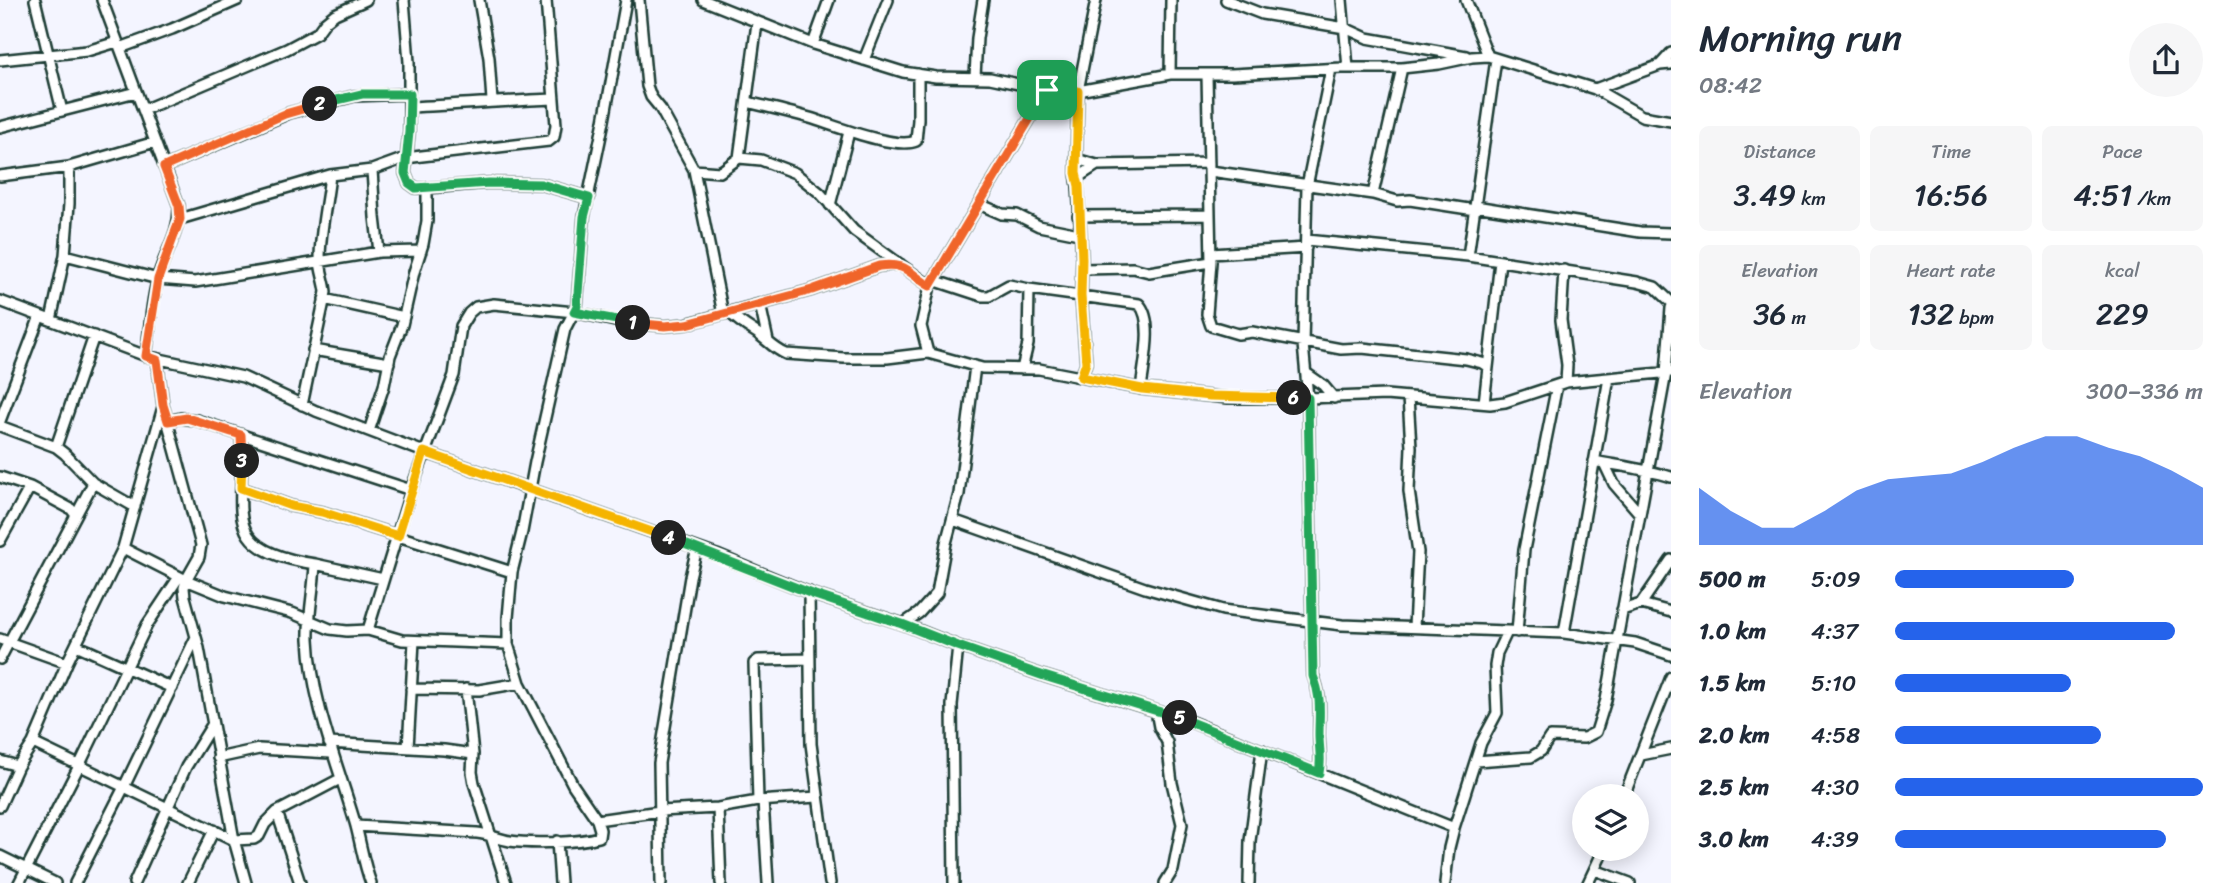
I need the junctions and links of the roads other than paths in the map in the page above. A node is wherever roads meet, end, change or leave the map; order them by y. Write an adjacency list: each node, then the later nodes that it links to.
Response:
1 (35, 0): 24 (street)
2 (102, 0): 22 (street)
3 (238, 0): 22 (street)
4 (366, 0): 47 (street)
5 (404, 0): 42 (street)
6 (479, 0): 44 (street)
7 (546, 0): 43 (street)
8 (626, 0): 68 (street)
9 (639, 0): 61 (street)
10 (703, 0): 19 (street)
11 (829, 0): 21 (street)
12 (888, 0): 28 (street)
13 (983, 0): 37 (street)
14 (1096, 0): 40 (street)
15 (1171, 0): 35 (street)
16 (1226, 0): 20 (street)
17 (1466, 0): 26 (street)
18 (1343, 1): 20 (street)
19 (757, 23): 21 (street); 45 (street)
20 (1345, 28): 25 (street); 31 (street)
21 (813, 44): 28 (street)
22 (118, 45): 24 (street); 41 (street)
23 (1671, 53): 30 (street)
24 (49, 54): 27 (street); 48 (street)
25 (1472, 57): 26 (street); 32 (street)
26 (1492, 58): 38 (street); 71 (street)
27 (0, 60)
28 (864, 60): 34 (street)
29 (1671, 64): 30 (street)
30 (1660, 65): 38 (street)
31 (1348, 68): 32 (street); 33 (street)
32 (1402, 68): 67 (street)
33 (1331, 69): 36 (street); 65 (street)
34 (918, 74): 37 (street); 51 (street)
35 (1170, 74): 36 (street); 40 (street)
36 (1207, 75): 59 (street)
37 (975, 77): 39 (street)
38 (1595, 89): 49 (street)
39 (1047, 90): 40 (street); 69 (street)
40 (1078, 91): 55 (street)
41 (136, 92): 47 (street); 48 (street)
42 (410, 94): 46 (street); 58 (street)
43 (554, 99): 44 (street); 53 (street)
44 (492, 101): 46 (street)
45 (747, 102): 51 (street); 54 (street)
46 (410, 107): 53 (street)
47 (143, 110): 52 (street)
48 (62, 111): 50 (street)
49 (1671, 121)
50 (0, 127)
51 (849, 132): 70 (street)
52 (155, 142): 57 (street); 58 (street)
53 (405, 158): 60 (street); 66 (street)
54 (739, 158): 61 (street); 70 (street)
55 (1076, 159): 56 (street); 64 (street)
56 (1097, 165): 59 (street); 64 (street)
57 (69, 167): 63 (street); 80 (street)
58 (164, 167): 74 (street)
59 (1209, 167): 65 (street); 72 (street)
60 (372, 170): 62 (street); 79 (street)
61 (694, 170): 100 (street)
62 (330, 175): 74 (street); 84 (street)
63 (0, 176)
64 (1077, 178): 73 (street)
65 (1307, 186): 67 (street); 77 (street)
66 (427, 188): 68 (street); 78 (street)
67 (1373, 194): 71 (street)
68 (589, 198): 99 (street)
69 (979, 204): 76 (street); 89 (street)
70 (830, 205): 85 (street)
71 (1475, 208): 75 (street); 81 (street)
72 (1209, 215): 73 (street); 82 (street)
73 (1079, 216): 76 (street)
74 (180, 219): 88 (street)
75 (1671, 233)
76 (1079, 234): 86 (street)
77 (1306, 244): 81 (street); 82 (street); 105 (street)
78 (421, 251): 79 (street); 102 (street)
79 (379, 252): 84 (street)
80 (65, 255): 88 (street); 103 (street)
81 (1468, 256): 83 (street)
82 (1211, 258): 86 (street); 105 (street)
83 (1500, 261): 87 (street); 113 (street)
84 (320, 263): 88 (street); 94 (street)
85 (900, 264): 89 (street); 97 (street)
86 (1082, 269): 93 (street)
87 (1563, 270): 91 (street); 119 (street)
88 (158, 279): 109 (street)
89 (931, 283): 92 (street); 108 (street)
90 (1671, 287): 91 (street)
91 (1655, 288): 96 (street)
92 (1029, 289): 93 (street); 114 (street)
93 (1081, 296): 117 (street); 120 (street)
94 (324, 299): 102 (street); 107 (street)
95 (0, 301): 101 (street)
96 (1671, 302)
97 (760, 304): 100 (street); 106 (street)
98 (1671, 308): 115 (street)
99 (574, 312): 100 (street); 132 (street); 142 (street)
100 (726, 313): 106 (street)
101 (40, 316): 103 (street); 128 (street)
102 (404, 317): 111 (street)
103 (51, 320): 104 (street)
104 (94, 336): 109 (street); 131 (street)
105 (1304, 342): 113 (street); 116 (street)
106 (768, 343): 108 (street)
107 (313, 350): 111 (street); 126 (street)
108 (928, 354): 112 (street)
109 (146, 356): 110 (street)
110 (157, 360): 125 (street); 126 (street)
111 (389, 363): 129 (street)
112 (975, 366): 114 (street); 147 (street)
113 (1488, 367): 124 (street)
114 (1022, 369): 117 (street)
115 (1669, 372): 118 (street); 135 (street)
116 (1306, 373): 122 (street); 123 (street)
117 (1081, 377): 120 (street)
118 (1609, 378): 119 (street); 133 (street)
119 (1562, 383): 124 (street); 167 (street)
120 (1141, 389): 122 (street)
121 (1408, 397): 123 (street); 124 (street); 164 (street)
122 (1308, 398): 123 (street); 162 (street)
123 (1334, 398)
124 (1484, 403)
125 (163, 405): 127 (street); 144 (street)
126 (302, 405): 129 (street)
127 (168, 421): 130 (street); 155 (street)
128 (0, 423): 131 (street)
129 (369, 431): 132 (street)
130 (241, 435): 141 (street); 143 (street)
131 (56, 447): 139 (street)
132 (424, 452): 142 (street); 143 (street)
133 (1599, 462): 134 (street); 138 (street); 168 (street)
134 (1632, 469): 135 (street); 138 (street)
135 (1648, 470): 137 (street); 146 (street)
136 (0, 477): 140 (street)
137 (1671, 477)
138 (1613, 478): 146 (street)
139 (93, 482): 144 (street); 145 (street)
140 (30, 487): 145 (street); 149 (street)
141 (241, 488): 148 (street); 153 (street)
142 (530, 488): 151 (street); 154 (street)
143 (411, 490): 148 (street)
144 (135, 507): 150 (street)
145 (75, 514): 170 (street)
146 (1640, 514): 159 (street)
147 (953, 520): 162 (street); 163 (street)
148 (398, 536): 154 (street); 156 (street)
149 (0, 541)
150 (123, 548): 155 (street); 174 (street)
151 (697, 548): 157 (street); 210 (street)
152 (1671, 560): 158 (street)
153 (315, 564): 156 (street); 161 (street)
154 (512, 572): 173 (street)
155 (182, 578): 161 (street); 169 (street); 181 (street)
156 (383, 579): 165 (street)
157 (809, 593): 163 (street); 179 (street)
158 (1642, 604): 159 (street); 160 (street)
159 (1622, 610): 172 (street)
160 (1671, 611)
161 (311, 620): 165 (street); 190 (street)
162 (1312, 622): 164 (street); 201 (street)
163 (902, 624): 175 (street)
164 (1413, 627): 166 (street)
165 (368, 630): 171 (street)
166 (1490, 632): 167 (street); 176 (street)
167 (1512, 632): 168 (street); 176 (street)
168 (1564, 634): 172 (street)
169 (196, 637): 184 (street); 188 (street)
170 (4, 640): 178 (street); 180 (street)
171 (414, 640): 173 (street); 185 (street)
172 (1616, 640): 177 (street); 198 (street)
173 (508, 644): 183 (street)
174 (76, 645): 180 (street); 181 (street)
175 (958, 646): 187 (street); 237 (street)
176 (1500, 646): 198 (street)
177 (1671, 655)
178 (0, 659)
179 (810, 659): 205 (street); 206 (street)
180 (67, 663): 189 (street)
181 (127, 668): 184 (street); 200 (street)
182 (1671, 677): 195 (street)
183 (520, 683): 186 (street); 212 (street)
184 (172, 688): 204 (street)
185 (411, 690): 186 (street); 191 (street)
186 (466, 690): 194 (street)
187 (1156, 711): 193 (street); 238 (street)
188 (212, 725): 196 (street); 208 (street)
189 (33, 743): 199 (street); 200 (street)
190 (330, 748): 191 (street); 196 (street); 202 (street)
191 (408, 748): 194 (street)
192 (1671, 749): 195 (street)
193 (1262, 750): 201 (street); 239 (street)
194 (473, 754): 216 (street)
195 (1641, 755): 203 (street)
196 (218, 758): 217 (street)
197 (0, 761): 199 (street)
198 (1476, 761): 214 (street)
199 (18, 766): 207 (street)
200 (79, 766): 204 (street); 221 (street)
201 (1319, 773): 214 (street)
202 (340, 779): 211 (street); 213 (street)
203 (1629, 784)
204 (124, 787): 208 (street); 225 (street)
205 (817, 797): 206 (street); 236 (street)
206 (761, 801): 209 (street); 235 (street)
207 (0, 806)
208 (169, 808): 215 (street); 226 (street)
209 (718, 808): 210 (street); 234 (street)
210 (660, 811): 212 (street); 233 (street)
211 (277, 812): 217 (street); 229 (street)
212 (597, 820): 218 (street)
213 (356, 826): 216 (street); 230 (street)
214 (1454, 828): 240 (street)
215 (214, 830): 217 (street); 227 (street)
216 (491, 834): 218 (street); 231 (street)
217 (234, 840): 228 (street)
218 (556, 841): 232 (street)
219 (0, 856): 221 (street)
220 (1599, 861): 222 (street)
221 (26, 868): 223 (street); 224 (street)
222 (1595, 870): 241 (street); 242 (street)
223 (19, 883)
224 (55, 883)
225 (75, 883)
226 (134, 883)
227 (188, 883)
228 (246, 883)
229 (300, 883)
230 (371, 883)
231 (506, 883)
232 (560, 883)
233 (660, 883)
234 (721, 883)
235 (768, 883)
236 (830, 883)
237 (954, 883)
238 (1165, 883)
239 (1249, 883)
240 (1445, 883)
241 (1588, 883)
242 (1630, 883)

